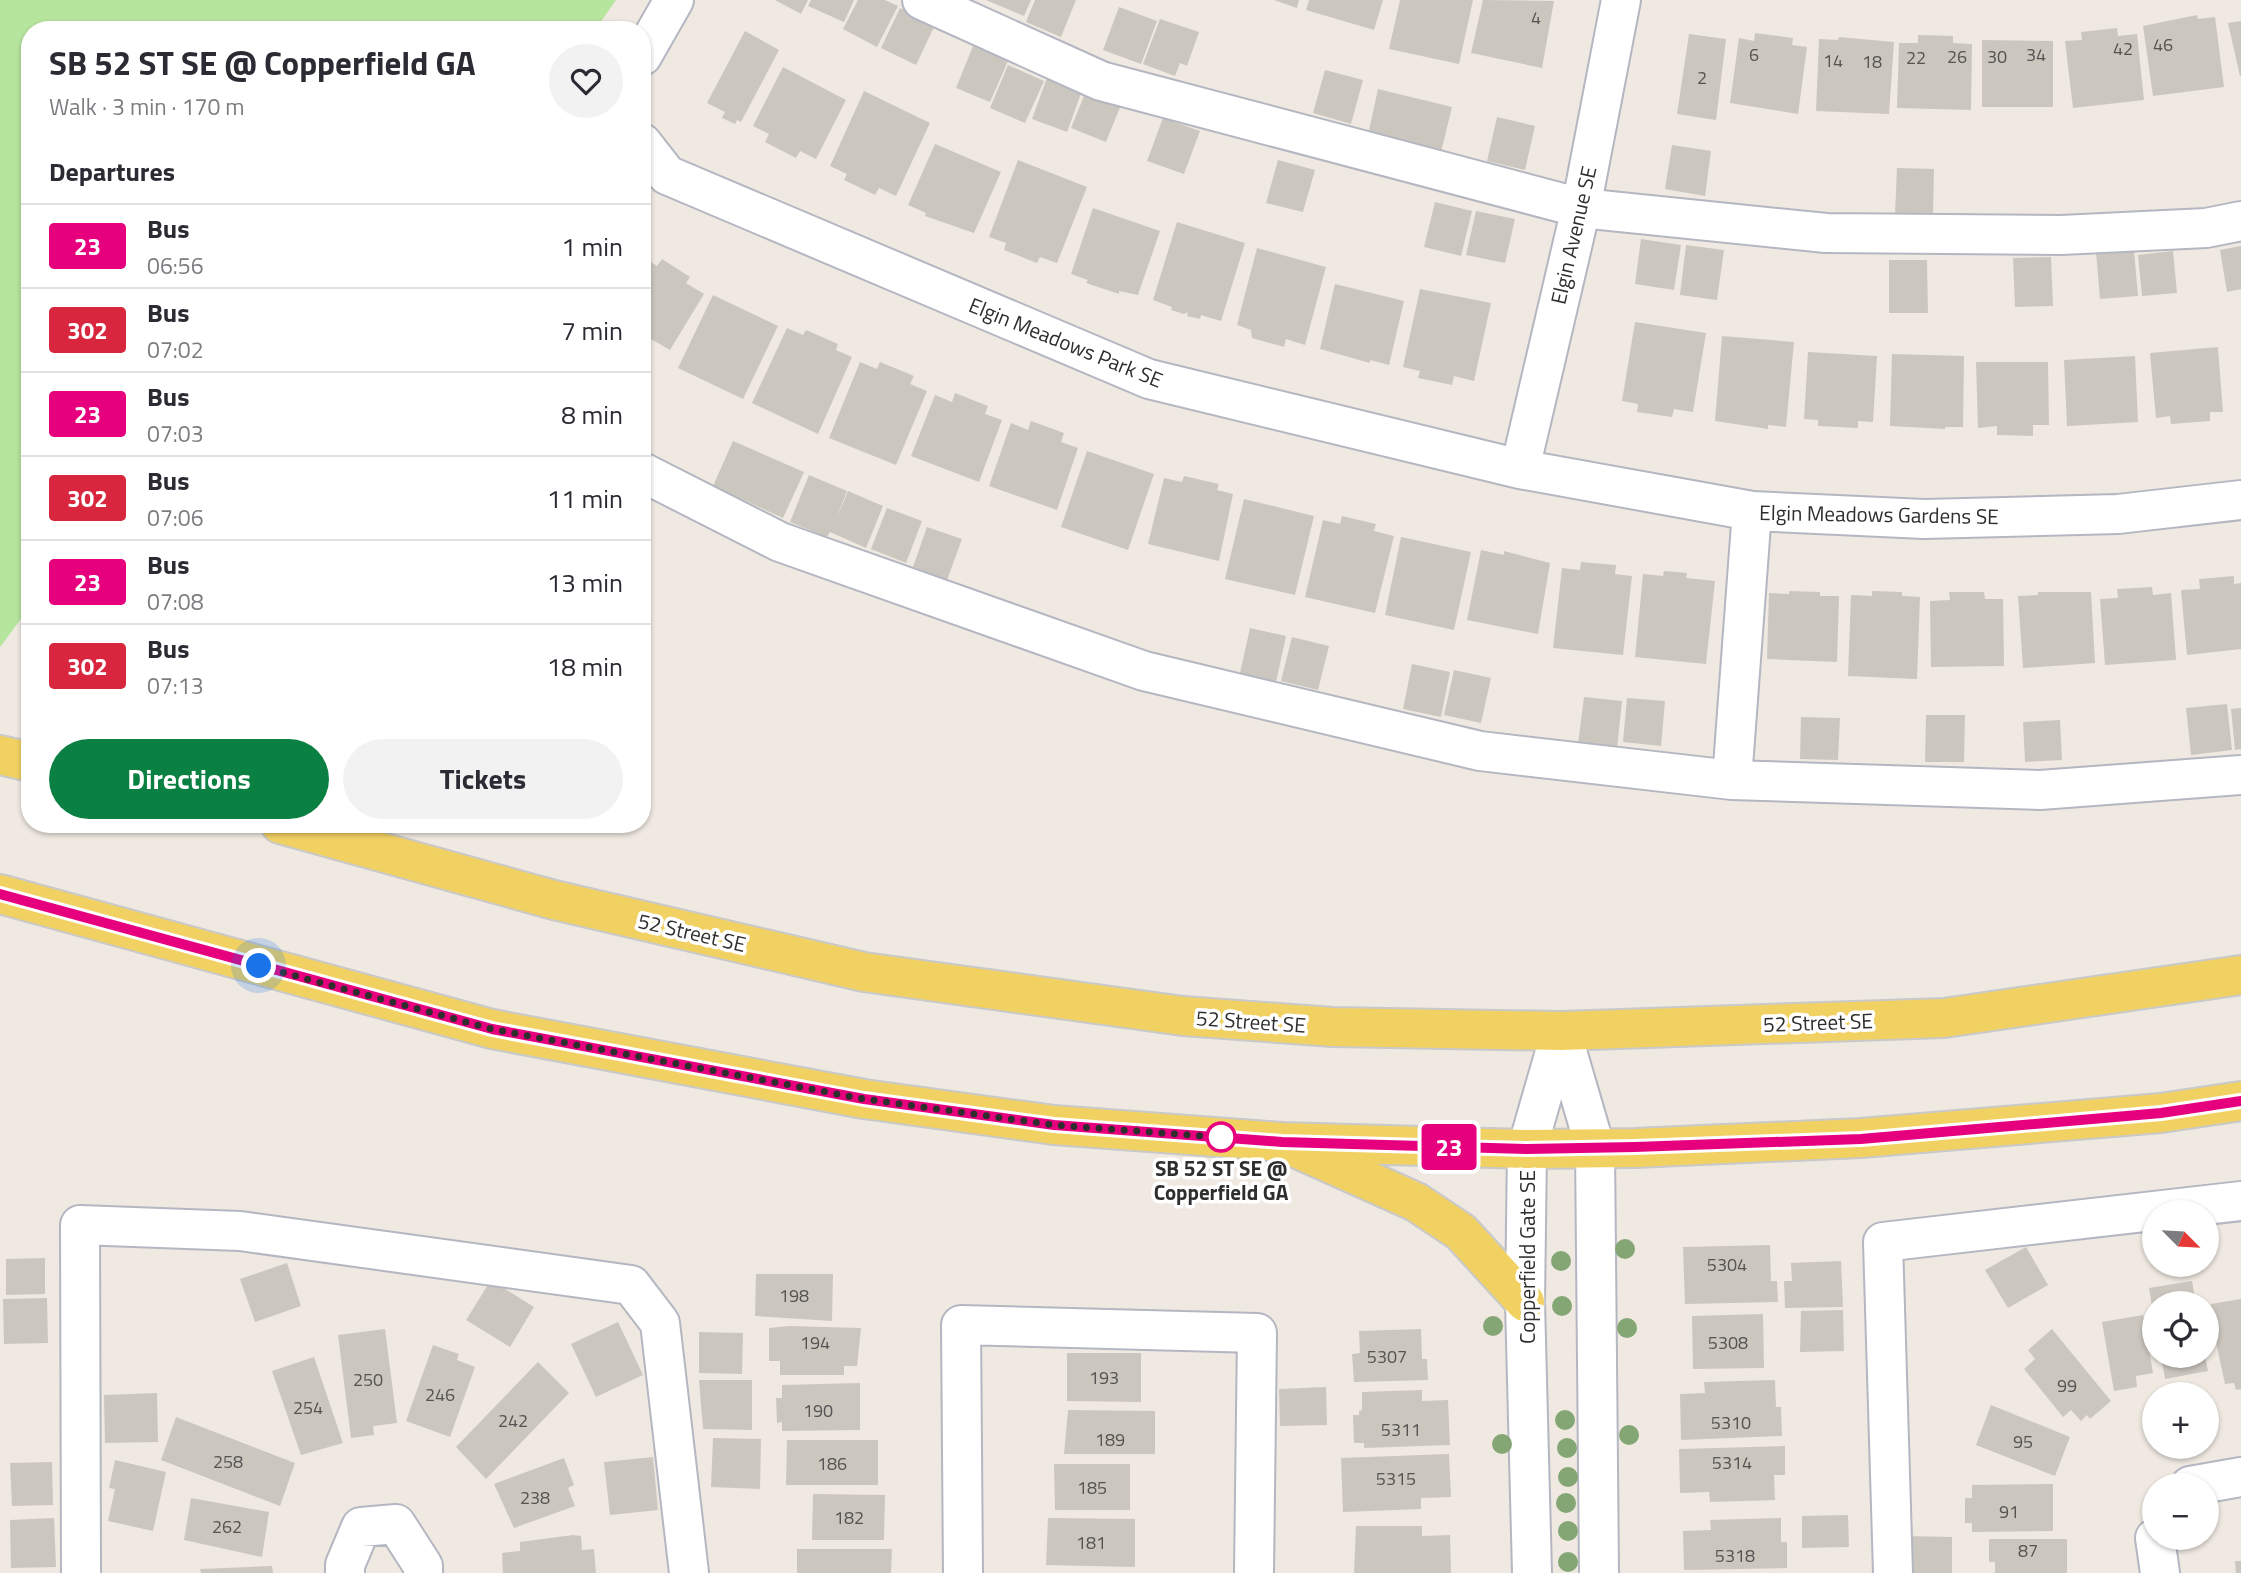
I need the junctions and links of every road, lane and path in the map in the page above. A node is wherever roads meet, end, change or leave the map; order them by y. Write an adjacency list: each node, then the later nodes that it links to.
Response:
1 (674, 0): 4 (street)
2 (922, 0): 6 (street)
3 (1621, 0): 6 (street, Elgin Avenue SE)
4 (651, 40)
5 (651, 155): 8 (street, Elgin Meadows Park SE)
6 (1581, 208): 7 (street); 8 (street, Elgin Avenue SE)
7 (2241, 221)
8 (1520, 469): 11 (street, Elgin Meadows Gardens SE)
9 (651, 477): 15 (street)
10 (2241, 500): 11 (street, Elgin Meadows Gardens SE)
11 (1752, 511): 15 (street)
12 (0, 755): 13 (main road)
13 (21, 760)
14 (2241, 775): 15 (street)
15 (1732, 780)
16 (312, 833): 19 (main road, 52 Street SE)
17 (0, 894): 21 (main road)
18 (2241, 975): 19 (main road, 52 Street SE)
19 (1561, 1031): 22 (street); 23 (street, Copperfield Gate SE)
20 (2241, 1101): 22 (main road)
21 (1282, 1142): 23 (main road); 25 (main road)
22 (1595, 1147): 23 (main road); 36 (street)
23 (1527, 1149): 25 (street, Copperfield Gate SE)
24 (2241, 1201): 37 (street)
25 (1525, 1302): 35 (street, Copperfield Gate SE)
26 (2241, 1477): 27 (street)
27 (2219, 1481)
28 (2157, 1550): 38 (street)
29 (81, 1573): 32 (street)
30 (345, 1573): 31 (street)
31 (423, 1573)
32 (689, 1573)
33 (963, 1573): 34 (street)
34 (1254, 1573)
35 (1532, 1573)
36 (1599, 1573)
37 (1893, 1573)
38 (2160, 1573)

